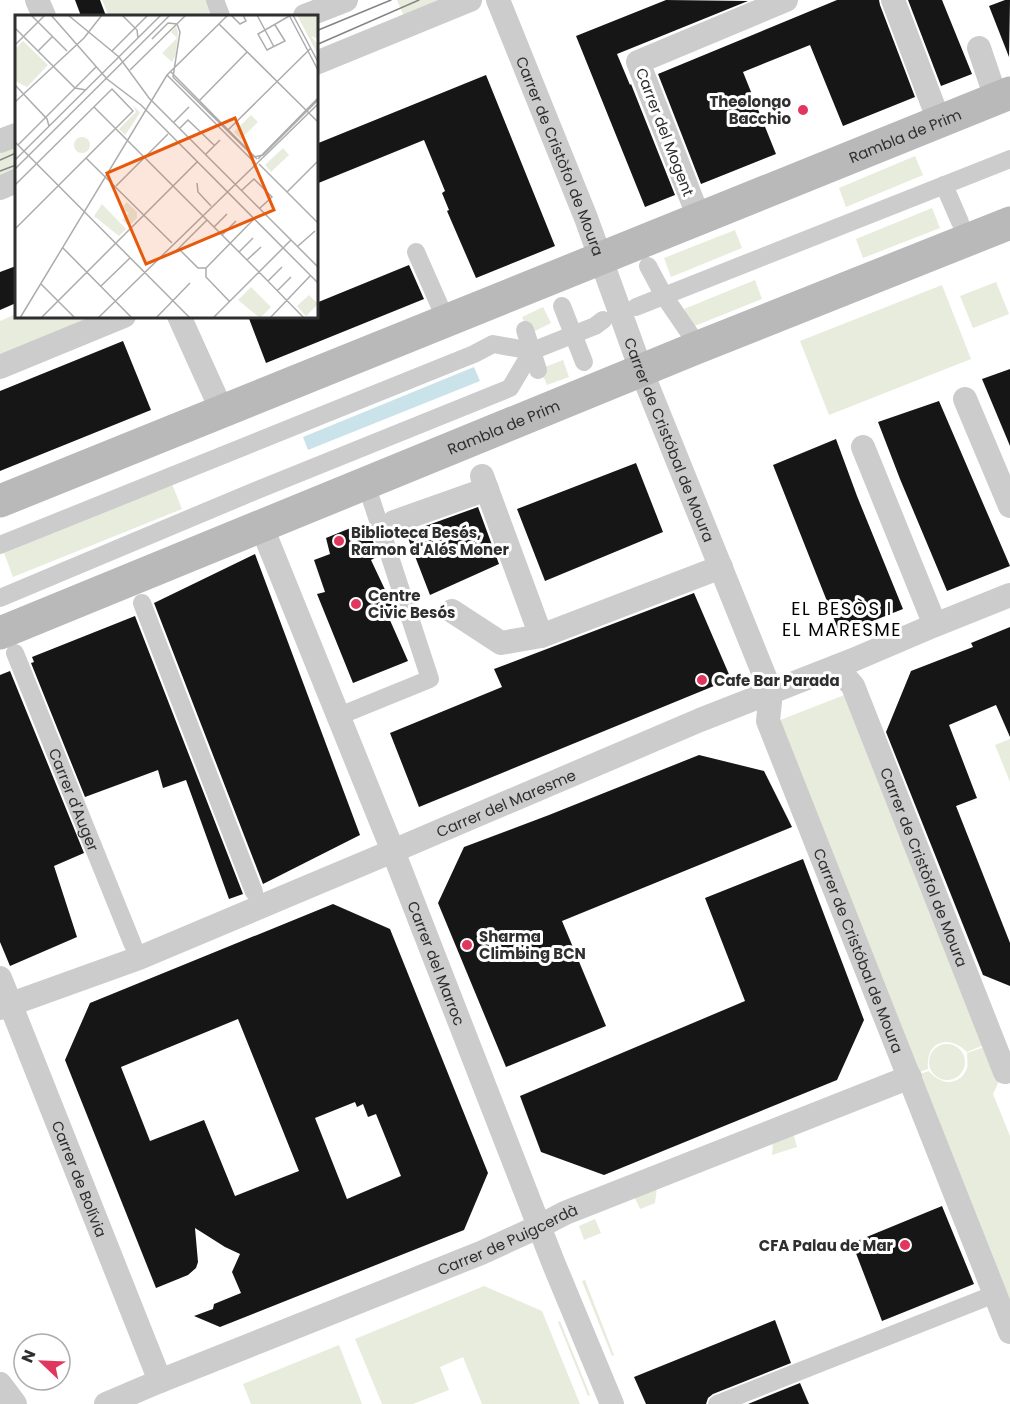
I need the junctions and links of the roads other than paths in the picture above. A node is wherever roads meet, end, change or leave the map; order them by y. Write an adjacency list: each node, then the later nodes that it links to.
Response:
1 (37, 0): 8 (street)
2 (215, 0): 9 (street)
3 (346, 0): 10 (street)
4 (470, 0): 12 (street)
5 (498, 0): 25 (street, Carrer de Cristòfol de Moura)
6 (786, 0): 21 (street, Carrer del Mogent)
7 (893, 0): 14 (street)
8 (44, 15)
9 (221, 15)
10 (308, 15)
11 (979, 48): 13 (street)
12 (318, 62)
13 (1003, 95): 14 (main road, Rambla de Prim)
14 (939, 121): 21 (main road, Rambla de Prim)
15 (15, 135): 16 (street)
16 (0, 141)
17 (1010, 159): 19 (street)
18 (15, 182): 20 (street)
19 (944, 185): 22 (street); 27 (street)
20 (0, 188)
21 (699, 218): 25 (main road, Rambla de Prim)
22 (960, 222)
23 (1010, 223): 40 (main road, Rambla de Prim)
24 (417, 252): 32 (street)
25 (600, 258): 31 (street, Carrer de Cristòfol de Moura); 32 (main road, Rambla de Prim)
26 (648, 266): 27 (street)
27 (664, 296): 31 (street); 34 (street)
28 (562, 306): 35 (street)
29 (119, 318): 38 (street)
30 (180, 318): 42 (street)
31 (611, 319): 35 (street); 40 (street, Carrer de Cristóbal de Moura)
32 (446, 320): 42 (main road, Rambla de Prim)
33 (525, 330): 36 (street)
34 (690, 334)
35 (574, 335): 36 (street); 37 (street)
36 (532, 351): 39 (street); 49 (street); 52 (street)
37 (584, 362)
38 (0, 367)
39 (538, 370)
40 (641, 370): 48 (main road, Rambla de Prim); 50 (street, Carrer de Cristóbal de Moura)
41 (965, 399): 46 (street)
42 (222, 411): 45 (main road, Rambla de Prim)
43 (863, 447): 55 (street)
44 (369, 493): 60 (street)
45 (0, 501)
46 (1010, 506)
47 (394, 522): 56 (street)
48 (261, 525): 57 (main road, Rambla de Prim); 60 (street, Carrer del Marroc)
49 (0, 545)
50 (721, 567): 56 (street); 59 (street, Carrer de Cristóbal de Moura)
51 (1010, 595): 55 (street, Carrer del Maresme)
52 (0, 598)
53 (142, 603): 62 (street)
54 (452, 611): 56 (street)
55 (935, 624): 58 (street, Carrer del Maresme)
56 (540, 636)
57 (7, 643): 63 (street, Carrer d'Auger)
58 (836, 667): 59 (street, Carrer del Maresme); 66 (street, Carrer de Cristòfol de Moura)
59 (771, 692): 61 (street, Carrer del Maresme); 68 (street, Carrer de Cristóbal de Moura)
60 (339, 716): 61 (street, Carrer del Marroc)
61 (393, 851): 65 (street, Carrer del Maresme); 69 (street, Carrer del Marroc)
62 (254, 892)
63 (133, 945)
64 (0, 978): 65 (street, Carrer de Bolívia)
65 (5, 1006): 72 (street, Carrer de Bolívia)
66 (1001, 1038): 67 (street, Carrer de Cristòfol de Moura)
67 (1005, 1072)
68 (910, 1077): 69 (street, Carrer de Puigcerdà); 70 (street, Carrer de Cristóbal de Moura)
69 (540, 1226): 72 (street, Carrer de Puigcerdà); 76 (street, Carrer del Marroc)
70 (995, 1294): 71 (street, Carrer de Cristóbal de Moura); 77 (street)
71 (1010, 1332)
72 (160, 1381): 75 (street, Carrer de Puigcerdà)
73 (0, 1384): 74 (street)
74 (15, 1404)
75 (106, 1404)
76 (612, 1404)
77 (717, 1404)

